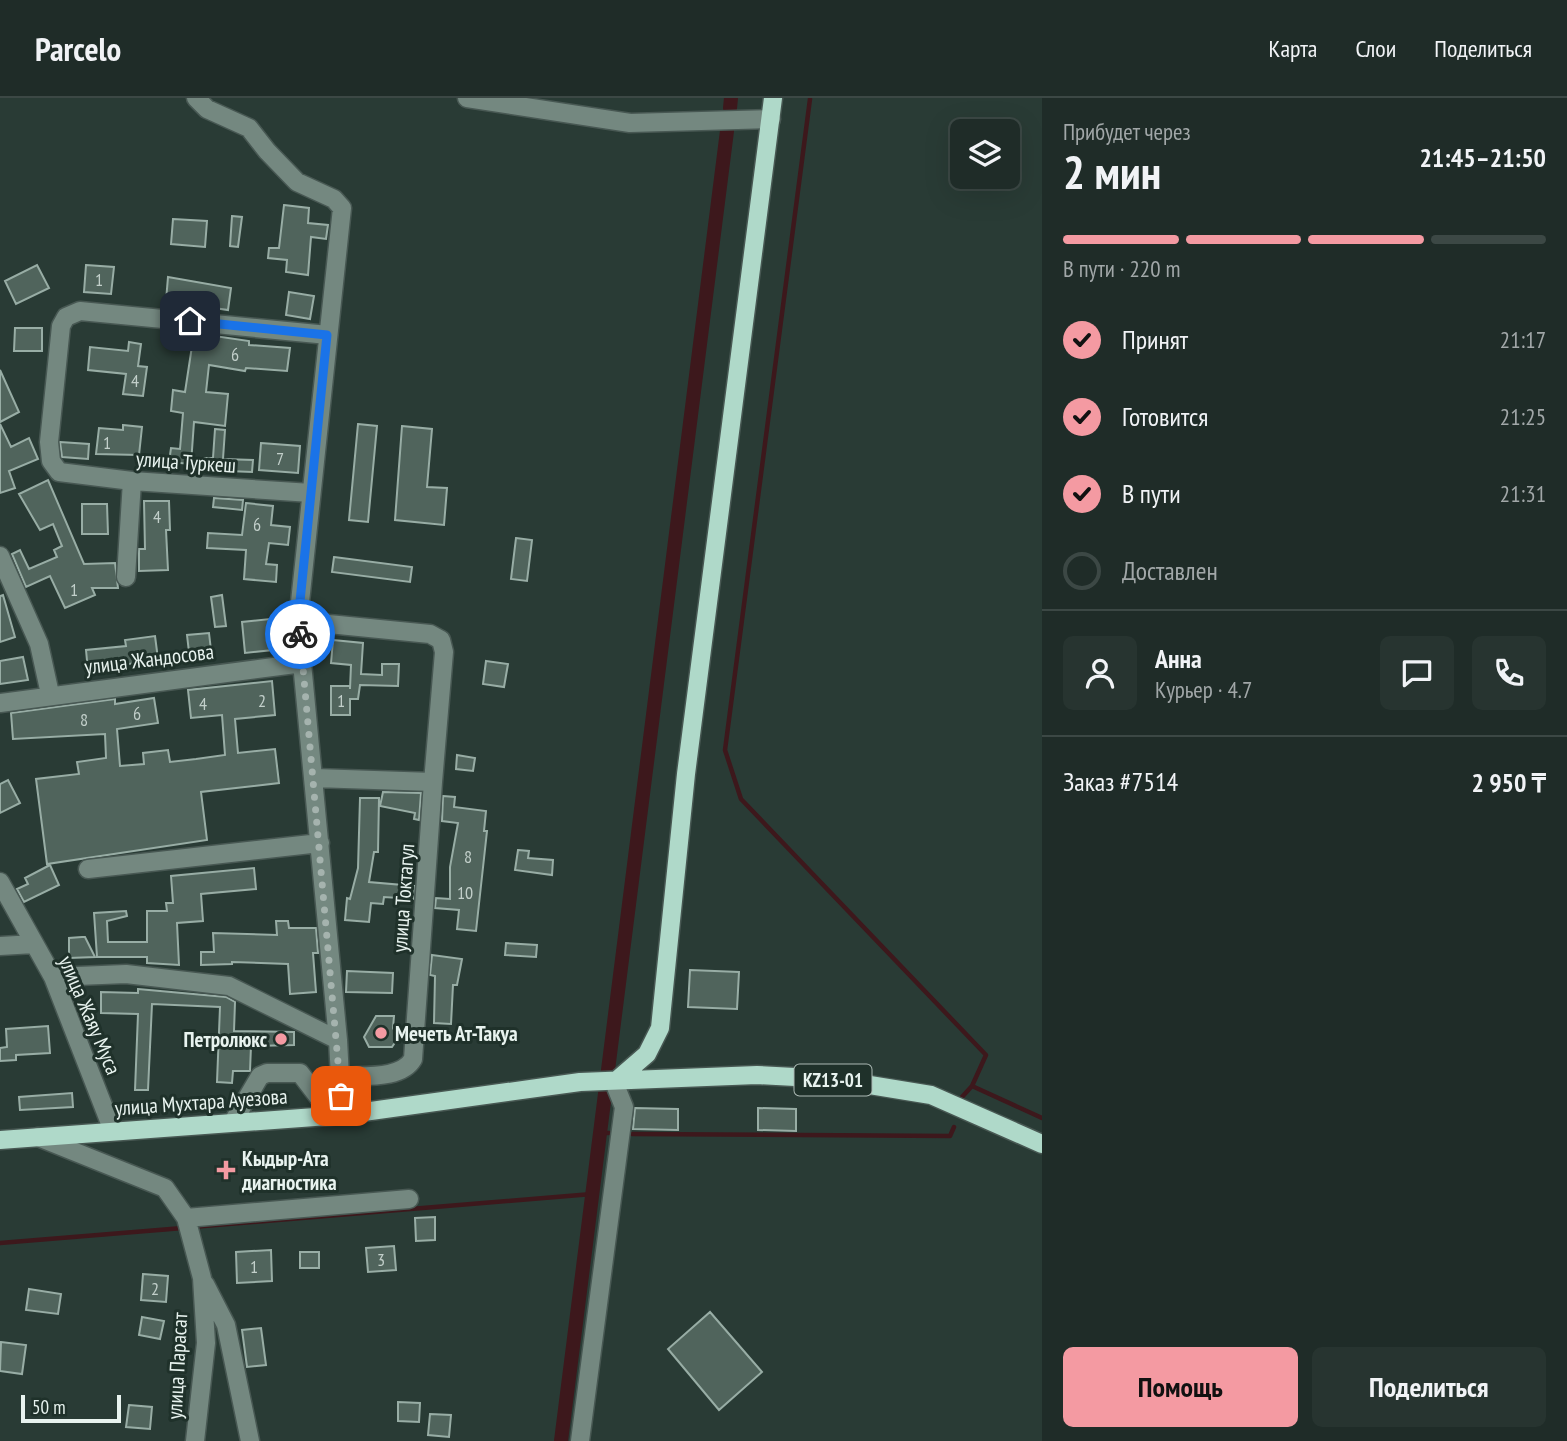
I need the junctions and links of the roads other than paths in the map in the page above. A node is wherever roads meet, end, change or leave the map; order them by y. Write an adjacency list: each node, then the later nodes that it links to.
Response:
1 (196, 98): 5 (street)
2 (467, 98): 4 (street)
3 (773, 98): 4 (main road)
4 (771, 119): 24 (main road)
5 (327, 335): 6 (street, улица Туркеш); 7 (street)
6 (132, 481): 7 (street, улица Туркеш); 9 (street)
7 (311, 493): 10 (street)
8 (0, 556): 12 (street)
9 (126, 577)
10 (298, 621): 11 (street); 15 (street)
11 (303, 663): 12 (street, улица Жандосова); 14 (street)
12 (50, 694): 13 (street, улица Жандосова)
13 (0, 703)
14 (315, 778): 15 (street); 16 (street)
15 (433, 782): 23 (street, улица Токтагул)
16 (320, 843): 17 (street); 22 (street)
17 (88, 869)
18 (0, 882): 19 (street, улица Жаяу Муса)
19 (34, 944): 20 (street); 21 (street, улица Жаяу Муса)
20 (0, 946)
21 (53, 977): 22 (street); 27 (street, улица Жаяу Муса)
22 (338, 1041): 23 (street)
23 (341, 1077): 25 (street)
24 (614, 1082): 25 (main road, улица Мухтара Ауезова / KZ13-01); 30 (main road, KZ13-01); 38 (street)
25 (337, 1115): 26 (main road, улица Мухтара Ауезова / KZ13-01); 26 (street)
26 (233, 1122): 27 (main road, улица Мухтара Ауезова / KZ13-01)
27 (113, 1131): 28 (main road, улица Мухтара Ауезова / KZ13-01)
28 (38, 1137): 29 (main road, улица Мухтара Ауезова / KZ13-01); 32 (street, улица Парасат)
29 (0, 1140)
30 (1042, 1144)
31 (409, 1199): 32 (street)
32 (188, 1224): 33 (street, улица Парасат)
33 (202, 1278): 34 (street); 35 (street, улица Парасат)
34 (232, 1357): 35 (street); 37 (street)
35 (204, 1358): 36 (street, улица Парасат)
36 (195, 1441)
37 (250, 1441)
38 (580, 1441)

